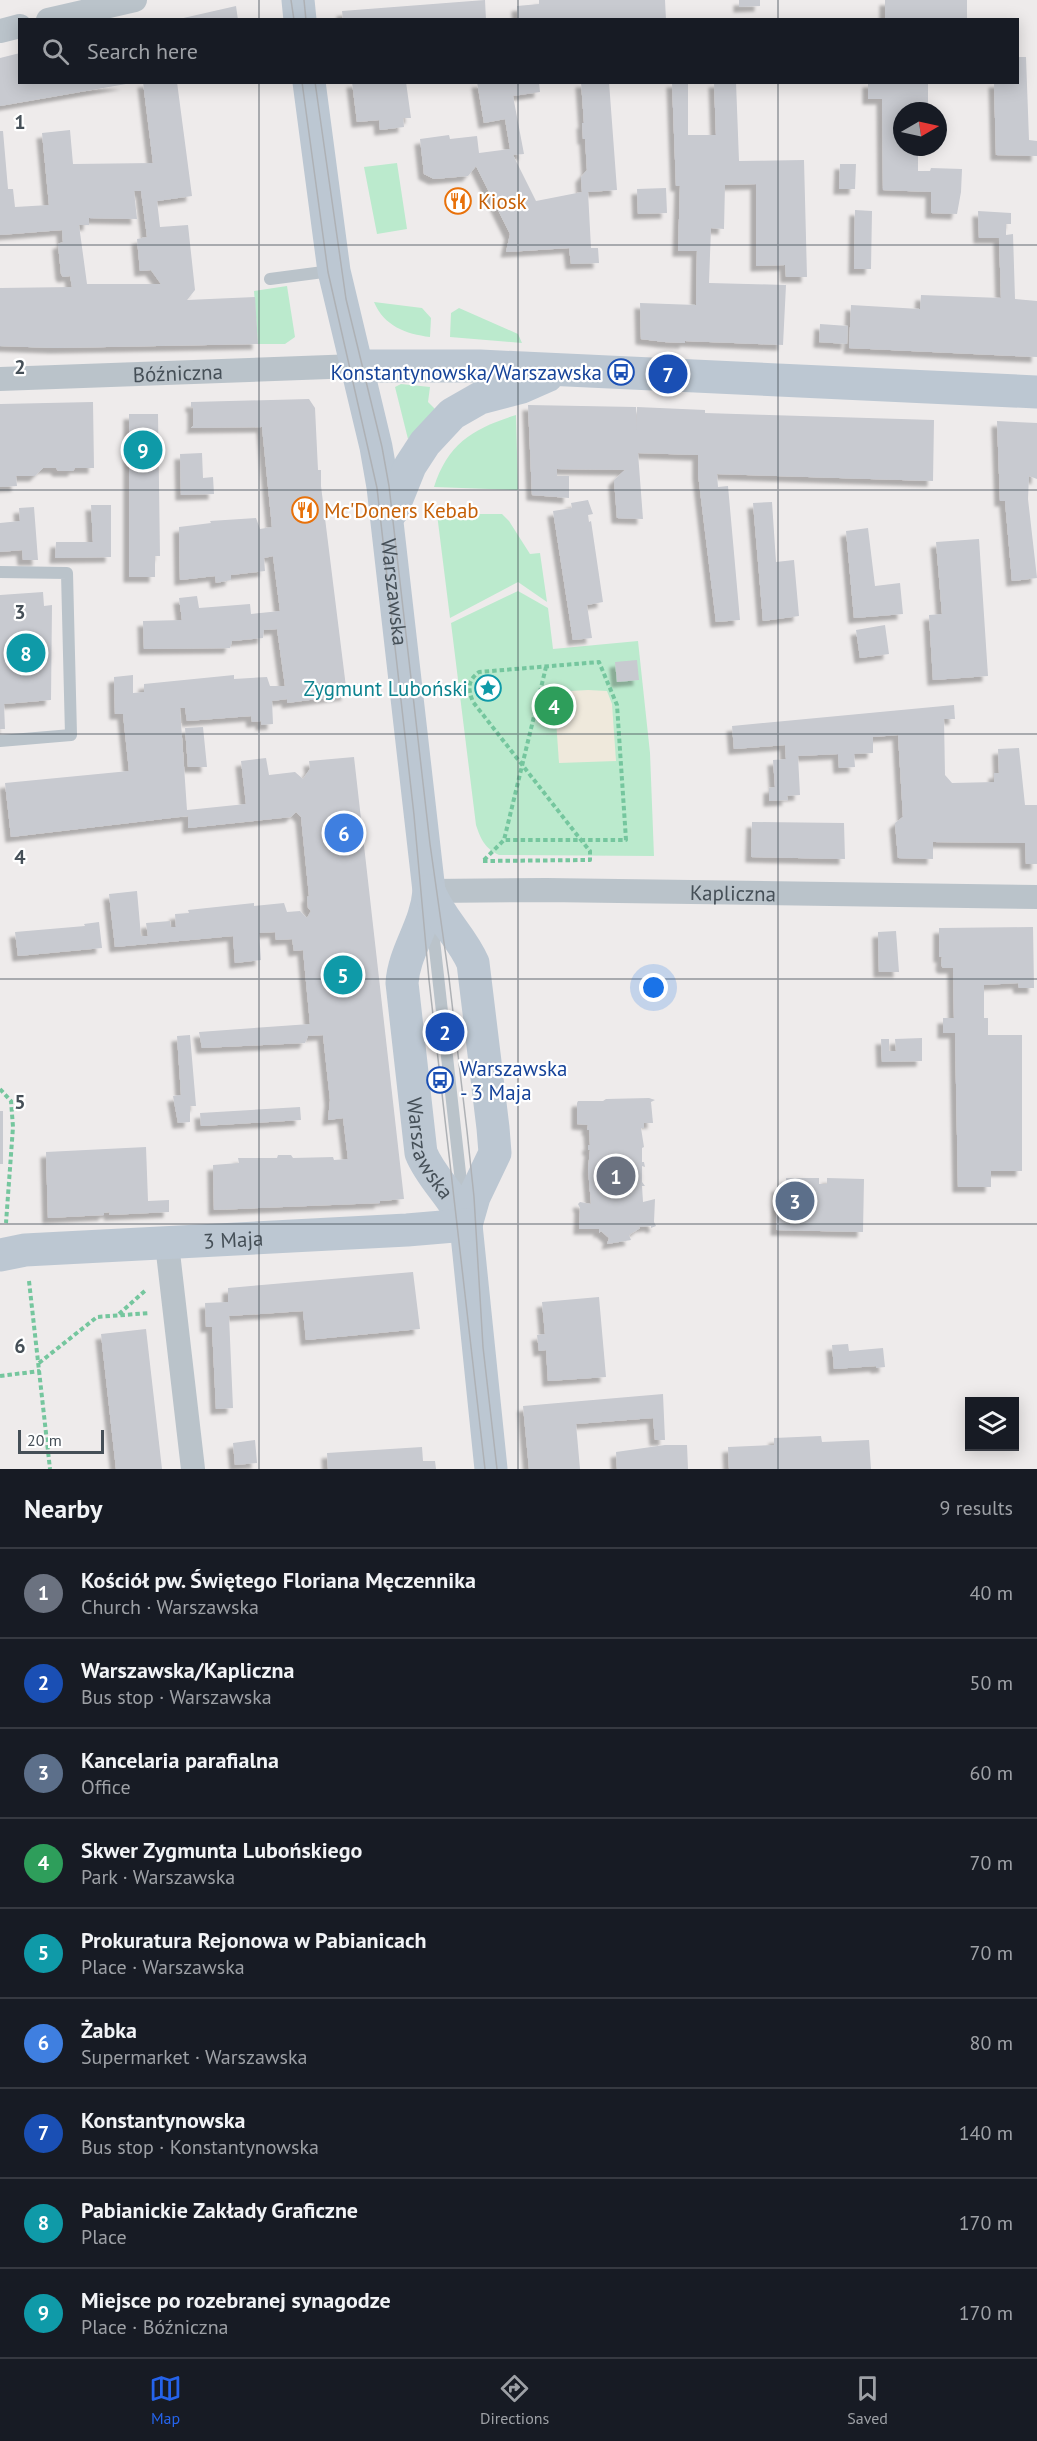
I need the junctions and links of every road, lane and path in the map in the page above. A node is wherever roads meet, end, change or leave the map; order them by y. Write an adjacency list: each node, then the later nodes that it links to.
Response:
1 (135, 0): 3 (street)
2 (298, 0): 4 (street)
3 (57, 18)
4 (300, 18)
5 (18, 26): 6 (street)
6 (0, 31)
7 (309, 84): 8 (street, Warszawska)
8 (334, 271): 9 (lane); 10 (street, Warszawska)
9 (270, 279)
10 (356, 366): 11 (street); 12 (street, Bóźniczna); 14 (street, Warszawska)
11 (562, 369): 13 (street); 14 (street)
12 (0, 379)
13 (1037, 392)
14 (387, 517): 23 (street, Warszawska)
15 (0, 572): 19 (lane)
16 (546, 667): 17 (path); 20 (path); 22 (path)
17 (468, 689): 18 (path); 20 (path)
18 (457, 690)
19 (0, 741)
20 (524, 765): 21 (path); 22 (path)
21 (504, 840): 22 (path); 22 (path)
22 (581, 840)
23 (429, 891): 24 (street, Kapliczna); 26 (street, Warszawska); 26 (street, Warszawska)
24 (1037, 897)
25 (0, 1089): 27 (path)
26 (466, 1225): 28 (street, 3 Maja); 38 (street, Warszawska)
27 (3, 1240): 28 (street, 3 Maja)
28 (167, 1244): 37 (street)
29 (29, 1280): 33 (path)
30 (149, 1287): 32 (path)
31 (160, 1312): 32 (path)
32 (118, 1314): 33 (path)
33 (39, 1363): 34 (path)
34 (40, 1371): 35 (path); 36 (path)
35 (0, 1376)
36 (50, 1469)
37 (193, 1469)
38 (491, 1469)

